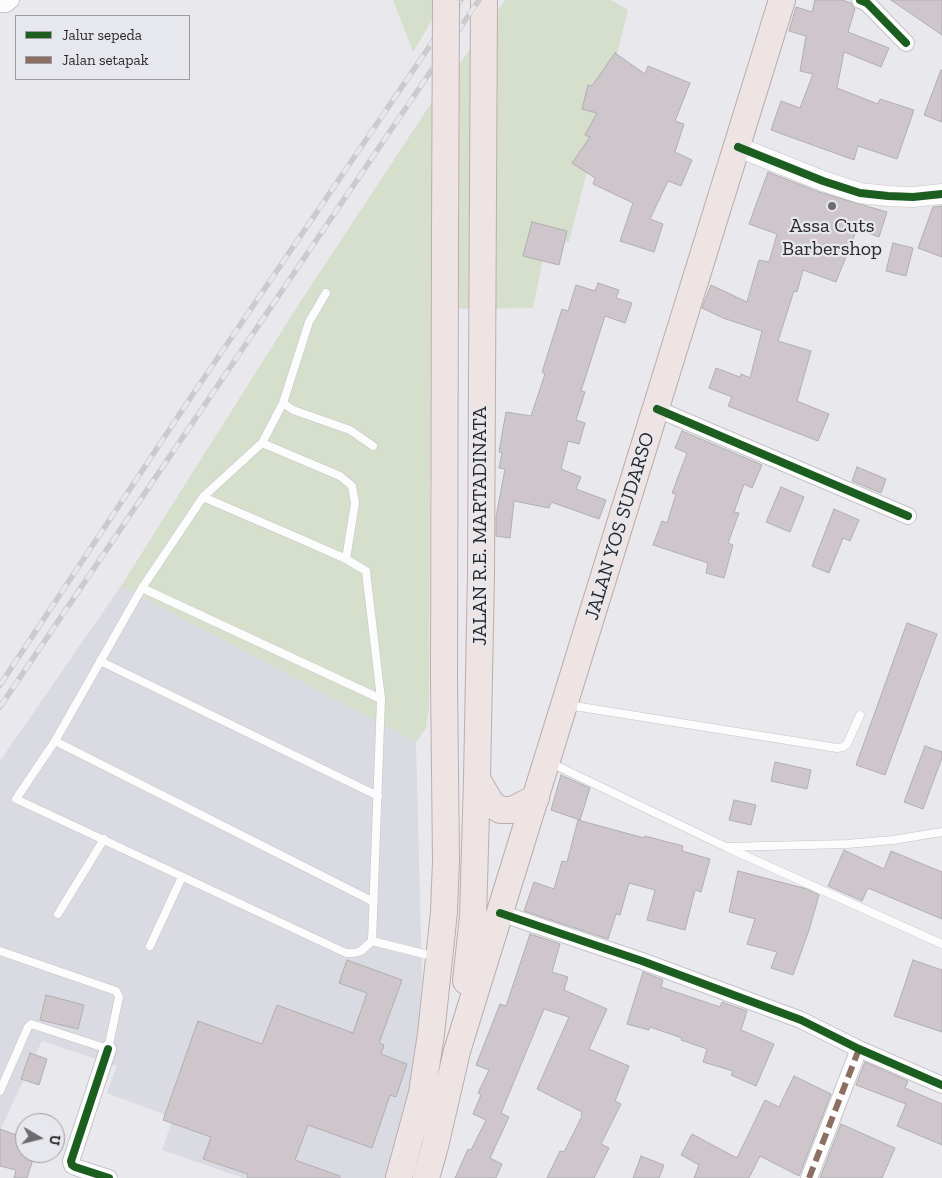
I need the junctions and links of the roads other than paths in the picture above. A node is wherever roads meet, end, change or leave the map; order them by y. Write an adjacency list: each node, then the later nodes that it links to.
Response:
1 (11, 0): 6 (street)
2 (446, 0): 39 (highway, JALAN R.E. MARTADINATA, bridge)
3 (484, 0): 25 (highway, JALAN R.E. MARTADINATA)
4 (782, 0): 8 (highway, JALAN YOS SUDARSO)
5 (860, 0): 7 (street)
6 (0, 4)
7 (906, 43)
8 (738, 147): 9 (street); 12 (highway, JALAN YOS SUDARSO)
9 (942, 194)
10 (326, 293): 11 (lane)
11 (283, 403): 13 (lane); 14 (lane)
12 (657, 409): 16 (street); 21 (highway, JALAN YOS SUDARSO)
13 (262, 443): 15 (lane); 17 (lane)
14 (373, 446)
15 (203, 498): 17 (lane); 18 (lane)
16 (908, 516)
17 (346, 560): 20 (lane)
18 (142, 588): 19 (lane); 20 (lane)
19 (100, 661): 23 (lane); 26 (lane)
20 (381, 699): 26 (lane)
21 (565, 705): 22 (lane); 24 (highway, JALAN YOS SUDARSO)
22 (860, 716)
23 (55, 741): 29 (lane); 32 (lane)
24 (547, 761): 27 (highway, JALAN YOS SUDARSO); 30 (lane)
25 (478, 778): 27 (highway); 42 (highway, JALAN R.E. MARTADINATA)
26 (378, 796): 32 (lane)
27 (536, 798): 33 (highway, JALAN YOS SUDARSO)
28 (942, 832): 30 (lane)
29 (104, 839): 31 (lane); 34 (lane)
30 (726, 847): 36 (lane)
31 (182, 877): 35 (lane); 37 (lane)
32 (374, 902): 35 (lane)
33 (500, 913): 41 (street); 42 (highway, JALAN YOS SUDARSO)
34 (58, 914)
35 (372, 940): 39 (lane)
36 (942, 944)
37 (150, 946)
38 (0, 951): 40 (lane)
39 (440, 958): 46 (highway, JALAN R.E. MARTADINATA)
40 (108, 1049): 44 (lane); 45 (street)
41 (859, 1049): 43 (street); 48 (street)
42 (457, 1051): 47 (highway)
43 (942, 1085)
44 (0, 1090)
45 (109, 1178)
46 (399, 1178)
47 (426, 1178)
48 (809, 1178)

